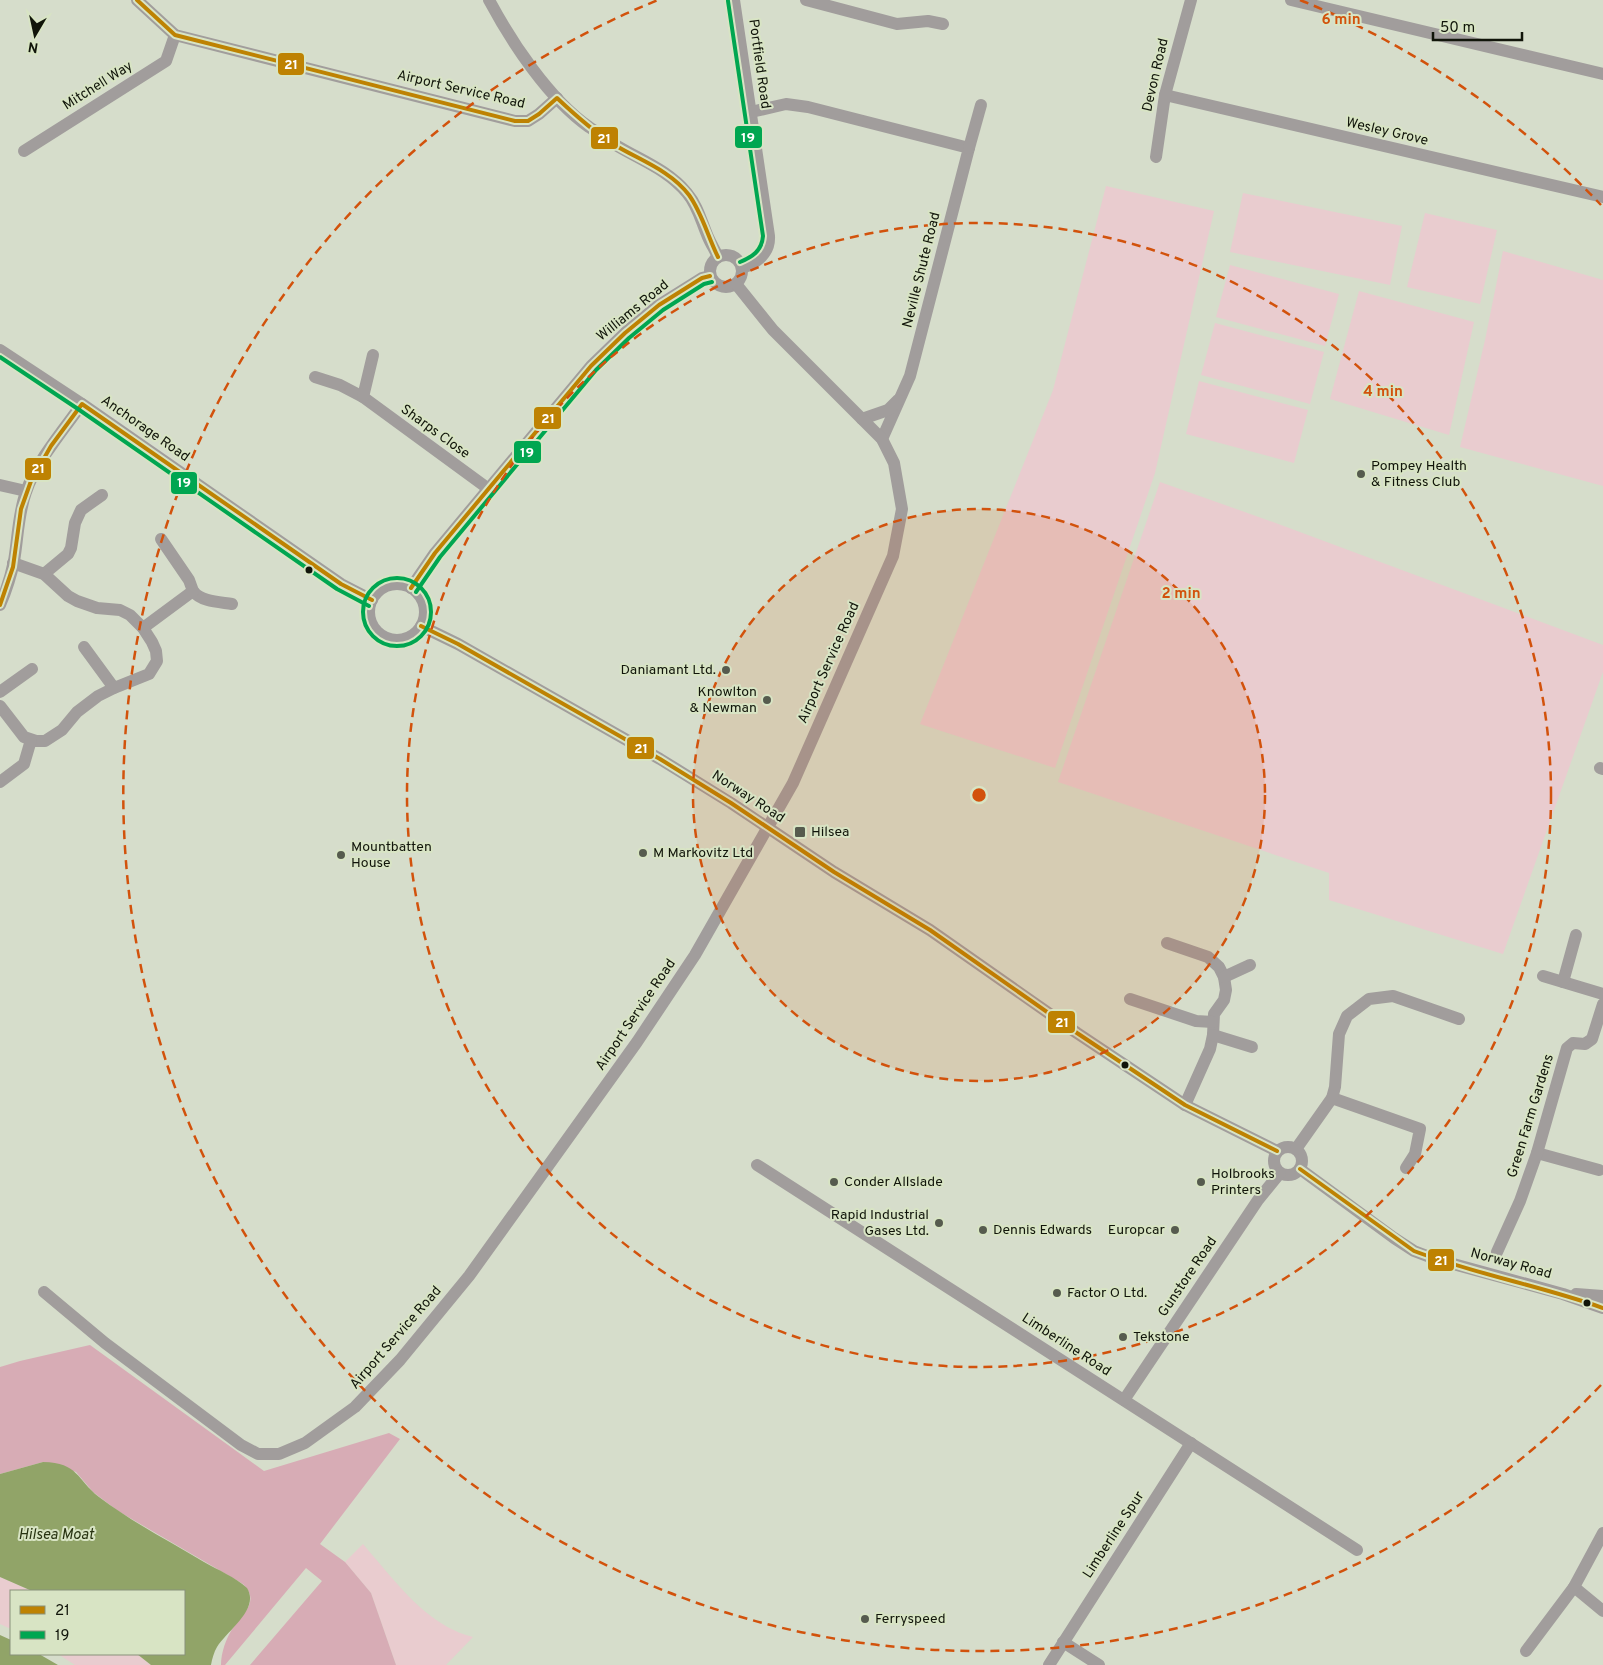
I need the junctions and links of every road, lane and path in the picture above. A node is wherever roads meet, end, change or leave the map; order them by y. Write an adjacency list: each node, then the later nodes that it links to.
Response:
1 (137, 0): 8 (street, Airport Service Road)
2 (489, 0): 11 (street)
3 (734, 0): 13 (street, Portfield Road)
4 (806, 0): 7 (street)
5 (1191, 0): 10 (street, Devon Road)
6 (1291, 0): 9 (street)
7 (943, 24)
8 (175, 35): 11 (street, Airport Service Road); 15 (street, Mitchell Way)
9 (1603, 74)
10 (1164, 95): 16 (street, Devon Road); 17 (street, Wesley Grove)
11 (557, 98): 18 (street)
12 (980, 105): 14 (street, Neville Shute Road)
13 (751, 112): 14 (street); 19 (street, Portfield Road)
14 (969, 148): 26 (street, Neville Shute Road)
15 (24, 151)
16 (1156, 157)
17 (1603, 197)
18 (718, 257): 19 (street); 20 (street)
19 (742, 268): 21 (street)
20 (710, 276): 21 (street); 31 (street, Williams Road)
21 (736, 284): 28 (street, Airport Service Road)
22 (0, 350): 27 (street, Anchorage Road)
23 (373, 356): 25 (street)
24 (315, 378): 25 (street, Sharps Close)
25 (363, 398): 31 (street, Sharps Close)
26 (900, 398): 28 (street, Neville Shute Road); 29 (street, Neville Shute Road)
27 (82, 404): 32 (street); 39 (street, Anchorage Road)
28 (862, 419): 29 (street, Airport Service Road)
29 (882, 440): 74 (street, Airport Service Road)
30 (0, 485): 32 (street)
31 (490, 490): 37 (street, Williams Road)
32 (26, 491): 35 (street)
33 (102, 495): 36 (street)
34 (161, 539): 38 (street)
35 (14, 563): 36 (street); 41 (street)
36 (44, 574): 43 (street)
37 (411, 588): 39 (street); 42 (street)
38 (193, 591): 40 (street); 43 (street)
39 (372, 600): 42 (street)
40 (232, 604)
41 (0, 605)
42 (422, 626): 64 (street, Norway Road)
43 (143, 628): 46 (street)
44 (84, 648): 46 (street)
45 (32, 669): 47 (street)
46 (114, 688): 49 (street)
47 (0, 692)
48 (0, 706): 49 (street)
49 (31, 740): 50 (street)
50 (0, 782)
51 (1576, 935): 56 (street)
52 (1167, 943): 54 (street)
53 (1250, 965): 54 (street)
54 (1224, 976): 61 (street)
55 (1543, 976): 56 (street)
56 (1563, 982): 57 (street)
57 (1603, 994)
58 (1130, 999): 61 (street)
59 (1603, 1004): 67 (street, Green Farm Gardens)
60 (1459, 1019): 63 (street)
61 (1213, 1028): 62 (street); 64 (street)
62 (1252, 1046)
63 (1332, 1098): 65 (street); 69 (street)
64 (1185, 1105): 66 (street, Norway Road)
65 (1296, 1149): 66 (street); 70 (street)
66 (1277, 1151): 72 (street)
67 (1537, 1153): 71 (street); 73 (street, Green Farm Gardens)
68 (757, 1165): 80 (street, Limberline Road)
69 (1406, 1168)
70 (1300, 1169): 72 (street); 75 (street, Norway Road)
71 (1599, 1170)
72 (1280, 1173): 80 (street, Gunstore Road)
73 (1497, 1252)
74 (44, 1292)
75 (1563, 1294): 76 (street, Norway Road); 79 (street, Norway Road)
76 (1578, 1294): 77 (street, Norway Road); 78 (street, Norway Road)
77 (1603, 1296)
78 (1603, 1300)
79 (1603, 1308)
80 (1124, 1400): 81 (street, Limberline Road)
81 (1191, 1443): 83 (street, Limberline Road); 86 (street, Limberline Spur)
82 (1603, 1533): 84 (street)
83 (1357, 1550)
84 (1574, 1587): 85 (street); 87 (street)
85 (1603, 1611)
86 (1063, 1642): 88 (street, Limberline Spur); 89 (street)
87 (1526, 1651)
88 (1049, 1665)
89 (1099, 1665)

